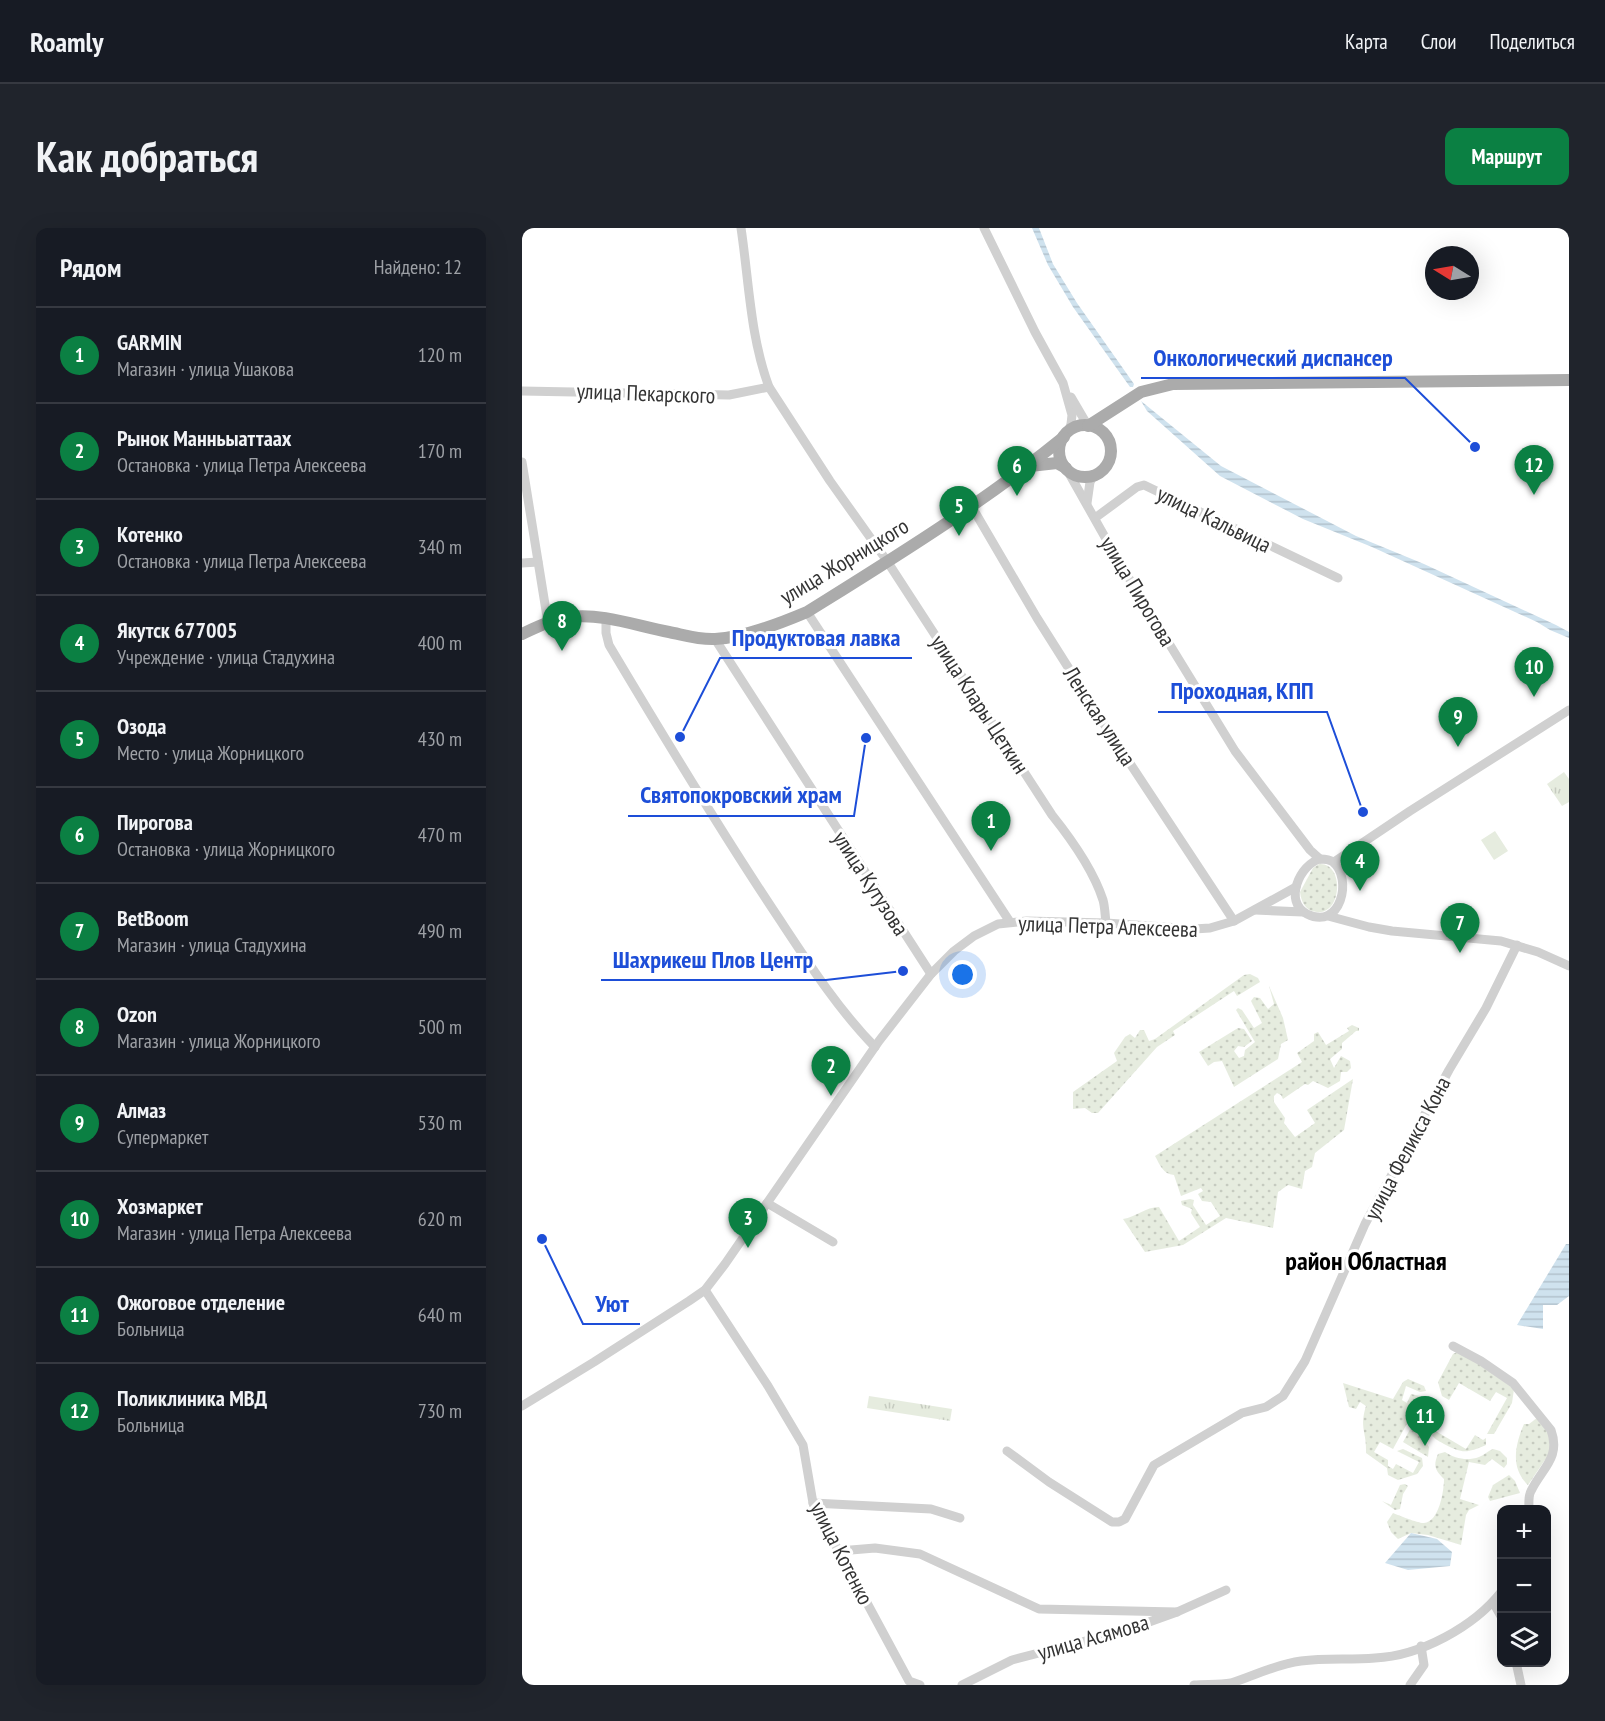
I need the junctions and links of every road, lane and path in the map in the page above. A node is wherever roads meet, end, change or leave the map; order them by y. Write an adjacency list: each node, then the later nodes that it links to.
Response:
1 (741, 228): 5 (street, улица Клары Цеткин)
2 (984, 228): 4 (street)
3 (1569, 380): 7 (main road)
4 (1063, 384): 8 (street); 9 (street)
5 (769, 387): 6 (street, улица Пекарского); 19 (street, улица Клары Цеткин)
6 (522, 391)
7 (1118, 406): 8 (main road); 10 (main road)
8 (1088, 426): 9 (main road); 10 (main road)
9 (1066, 435): 12 (main road, улица Жорницкого); 13 (main road)
10 (1107, 438): 14 (main road)
11 (522, 462): 15 (street)
12 (1029, 466): 13 (main road); 17 (main road, улица Жорницкого)
13 (1066, 468): 14 (main road); 16 (street, улица Пирогова)
14 (1094, 475): 16 (street)
15 (523, 478): 20 (street)
16 (1087, 503): 18 (street, улица Пирогова)
17 (972, 507): 19 (main road, улица Жорницкого); 39 (street, Ленская улица)
18 (1095, 518): 22 (street, улица Кальвица); 29 (street, улица Пирогова)
19 (887, 561): 23 (main road, улица Жорницкого); 41 (street, улица Клары Цеткин)
20 (538, 562): 21 (street); 25 (street)
21 (522, 563)
22 (1338, 578)
23 (807, 612): 27 (main road, улица Жорницкого); 40 (street)
24 (606, 619): 25 (main road, улица Жорницкого); 27 (main road, улица Жорницкого); 45 (street)
25 (548, 623): 26 (main road, улица Жорницкого)
26 (522, 634)
27 (714, 639): 44 (street, улица Кутузова)
28 (1569, 710): 31 (street)
29 (1310, 850): 30 (street, улица Пирогова); 32 (street)
30 (1320, 859): 31 (street); 32 (street)
31 (1334, 862): 34 (street)
32 (1308, 865): 33 (street)
33 (1296, 886): 35 (street, улица Петра Алексеева); 36 (street)
34 (1340, 904): 37 (street); 38 (street)
35 (1255, 910): 36 (street); 39 (street, улица Петра Алексеева)
36 (1303, 912): 37 (street)
37 (1329, 916): 38 (street)
38 (1346, 920): 42 (street)
39 (1234, 921): 41 (street, улица Петра Алексеева)
40 (1010, 922): 41 (street, улица Петра Алексеева); 44 (street, улица Петра Алексеева)
41 (1106, 923)
42 (1517, 945): 43 (street); 51 (street, улица Феликса Кона)
43 (1569, 966)
44 (931, 974): 45 (street, улица Петра Алексеева)
45 (875, 1047): 46 (street, улица Петра Алексеева)
46 (767, 1203): 47 (street); 48 (street, улица Петра Алексеева)
47 (833, 1242)
48 (705, 1290): 50 (street, улица Петра Алексеева); 52 (street, улица Котенко)
49 (1453, 1346): 53 (street)
50 (522, 1406)
51 (1007, 1451)
52 (813, 1503): 54 (street); 55 (street, улица Котенко)
53 (1529, 1505)
54 (960, 1518)
55 (839, 1551): 59 (street); 63 (street, улица Котенко)
56 (1226, 1590): 59 (street, улица Асямова)
57 (1497, 1597): 58 (street)
58 (1493, 1602): 60 (street); 61 (street)
59 (1177, 1612): 64 (street, улица Асямова)
60 (1499, 1613)
61 (1421, 1646): 65 (street); 66 (street)
62 (1517, 1667): 67 (street)
63 (920, 1685)
64 (962, 1685)
65 (1194, 1685)
66 (1410, 1685)
67 (1521, 1685)

